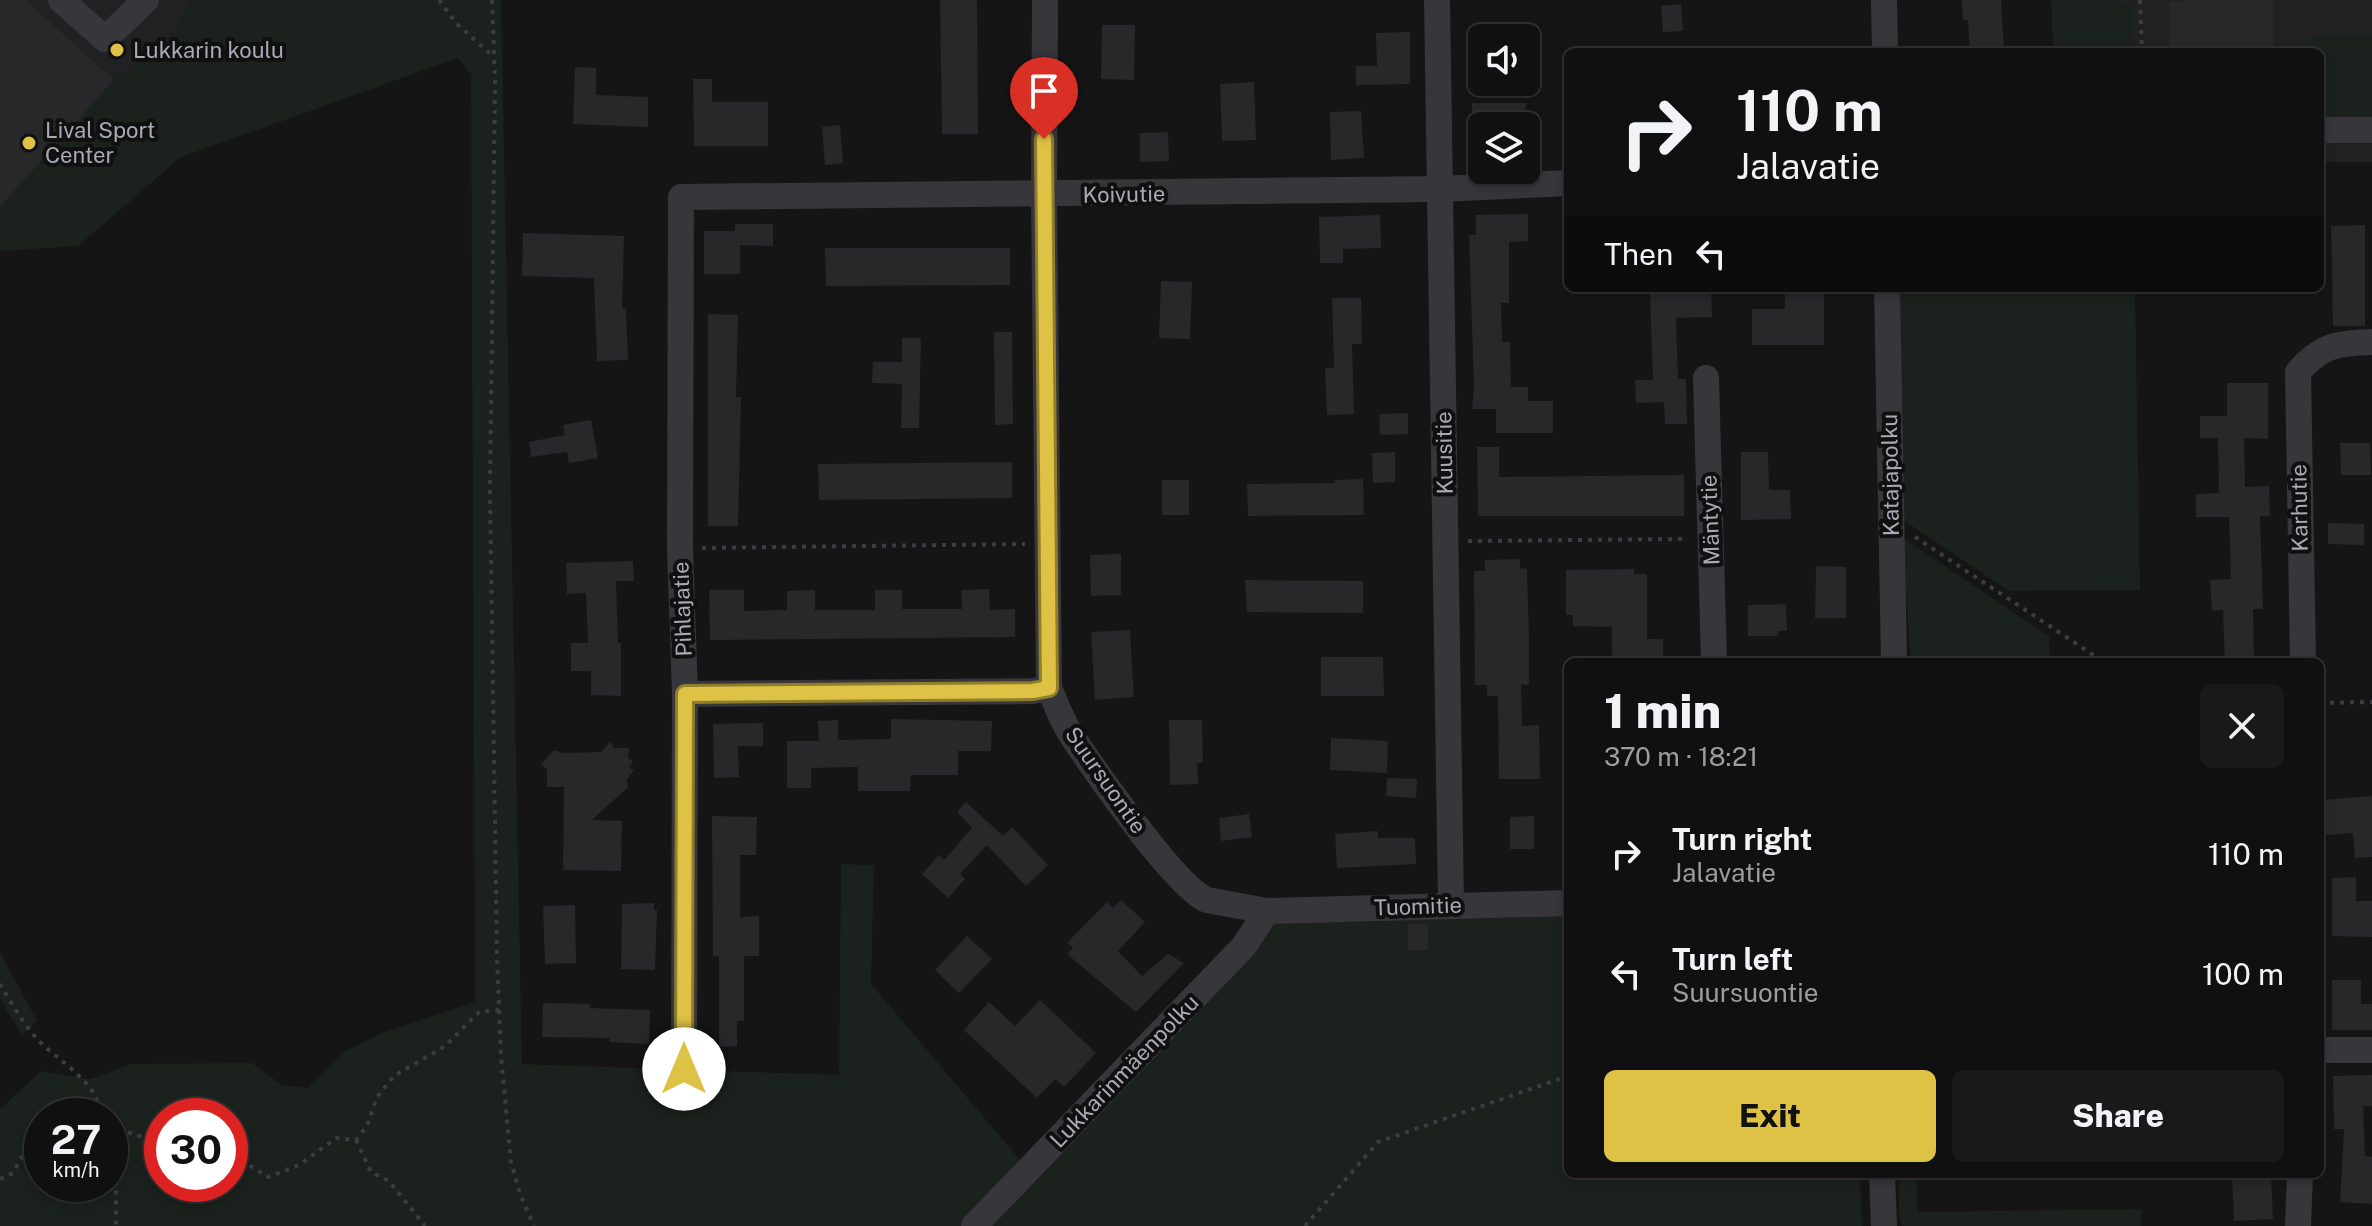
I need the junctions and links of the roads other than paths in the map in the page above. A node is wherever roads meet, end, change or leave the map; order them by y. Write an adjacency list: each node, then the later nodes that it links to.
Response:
1 (61, 0): 2 (street)
2 (146, 0)
3 (1045, 0): 11 (street, Suursuontie)
4 (1437, 0): 10 (street, Kuusitie)
5 (1884, 0): 6 (street)
6 (1885, 48)
7 (2324, 130): 8 (street)
8 (2372, 130)
9 (1564, 183): 10 (street, Koivutie)
10 (1440, 189): 11 (street, Koivutie); 22 (street, Kuusitie)
11 (1044, 195): 12 (street, Koivutie); 19 (street, Suursuontie)
12 (681, 197): 20 (street, Pihlajatie)
13 (1887, 292): 17 (street, Katajapolku)
14 (2372, 342): 18 (street, Karhutie)
15 (1706, 378): 16 (street, Mäntytie)
16 (1714, 658)
17 (1894, 658)
18 (2303, 658)
19 (1049, 688): 20 (street); 23 (street, Suursuontie)
20 (685, 694): 26 (street, Pihlajatie)
21 (1564, 903): 22 (street, Tuomitie)
22 (1451, 905): 23 (street, Tuomitie)
23 (1267, 911): 29 (street, Lukkarinmäenpolku)
24 (2324, 1050): 25 (street)
25 (2372, 1050)
26 (684, 1069)
27 (1882, 1178): 30 (street)
28 (2300, 1178): 31 (street)
29 (974, 1226)
30 (1884, 1226)
31 (2298, 1226)

